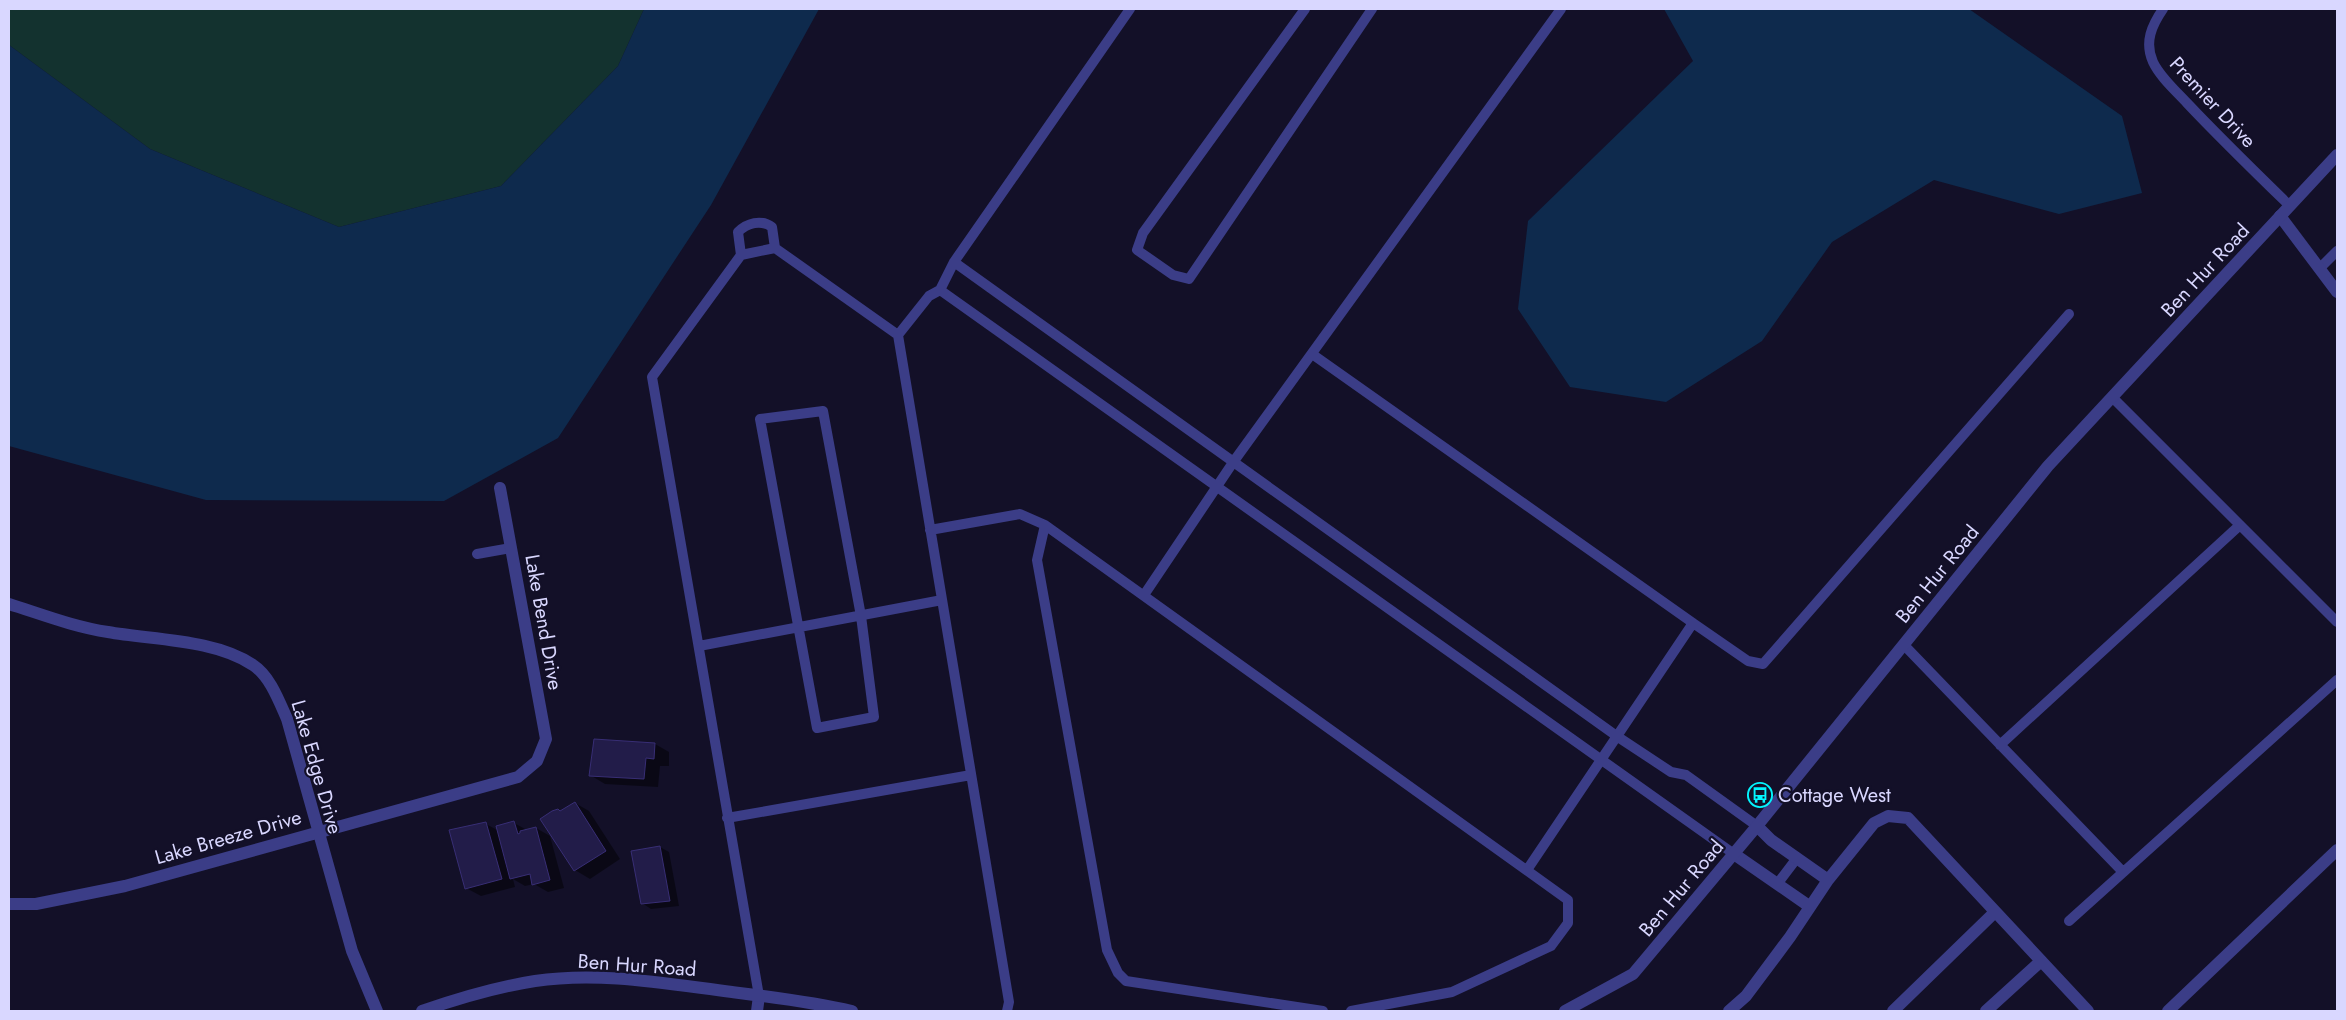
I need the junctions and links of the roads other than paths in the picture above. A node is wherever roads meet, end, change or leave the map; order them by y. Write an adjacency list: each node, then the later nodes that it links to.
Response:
1 (1130, 9): 12 (lane)
2 (1306, 9): 3 (lane)
3 (1372, 9)
4 (1561, 9): 18 (lane)
5 (2163, 9): 7 (lane, Premier Drive)
6 (2337, 155): 7 (street, Ben Hur Road)
7 (2290, 206): 8 (street, Ben Hur Road)
8 (2280, 216): 13 (street); 19 (street, Ben Hur Road)
9 (775, 248): 11 (lane); 11 (lane); 17 (lane)
10 (2337, 251): 13 (lane)
11 (741, 255): 36 (lane)
12 (954, 262): 14 (lane); 20 (lane)
13 (2320, 268): 15 (street)
14 (940, 290): 17 (lane); 22 (lane)
15 (2337, 292)
16 (2069, 314): 33 (lane)
17 (898, 335): 25 (lane)
18 (1312, 354): 20 (lane); 33 (lane)
19 (2112, 397): 24 (lane); 35 (street, Ben Hur Road)
20 (1234, 461): 22 (lane); 38 (lane)
21 (500, 488): 26 (street, Lake Bend Drive)
22 (1216, 488): 28 (lane); 40 (lane)
23 (1046, 525): 25 (lane); 28 (lane); 64 (lane)
24 (2240, 525): 32 (lane); 39 (lane)
25 (930, 530): 29 (lane)
26 (511, 548): 27 (lane); 41 (street, Lake Bend Drive)
27 (476, 554)
28 (1144, 595): 49 (lane)
29 (942, 600): 31 (lane); 42 (lane)
30 (9, 604): 45 (street, Lake Edge Drive)
31 (860, 616): 34 (lane); 34 (lane); 34 (lane)
32 (2337, 622)
33 (1693, 623): 38 (lane)
34 (799, 627): 36 (lane)
35 (1904, 645): 39 (lane); 44 (street, Ben Hur Road)
36 (699, 646): 43 (lane)
37 (2337, 680): 50 (lane)
38 (1618, 737): 40 (lane); 44 (lane)
39 (2000, 745): 50 (lane)
40 (1600, 759): 47 (lane); 49 (lane)
41 (536, 761): 45 (street, Lake Breeze Drive)
42 (971, 776): 43 (lane); 63 (lane)
43 (727, 818): 58 (lane)
44 (1757, 826): 47 (street, Ben Hur Road); 48 (street)
45 (317, 832): 53 (street, Lake Breeze Drive); 59 (street, Lake Edge Drive)
46 (2337, 850): 71 (street)
47 (1734, 854): 52 (street); 66 (street, Ben Hur Road)
48 (1796, 858): 51 (street); 52 (lane)
49 (1527, 870): 65 (lane)
50 (2124, 872): 56 (lane)
51 (1828, 880): 54 (street); 55 (street)
52 (1778, 883): 54 (street)
53 (9, 904)
54 (1809, 906): 67 (street)
55 (1995, 912): 57 (street); 68 (street)
56 (2069, 920)
57 (2040, 962): 69 (street); 70 (street)
58 (759, 996): 60 (street, Ben Hur Road); 61 (street); 62 (street, Ben Hur Road)
59 (378, 1011)
60 (422, 1011)
61 (756, 1011)
62 (852, 1011)
63 (1007, 1011)
64 (1323, 1011)
65 (1351, 1011)
66 (1565, 1011)
67 (1730, 1011)
68 (1893, 1011)
69 (1986, 1011)
70 (2088, 1011)
71 (2168, 1011)

